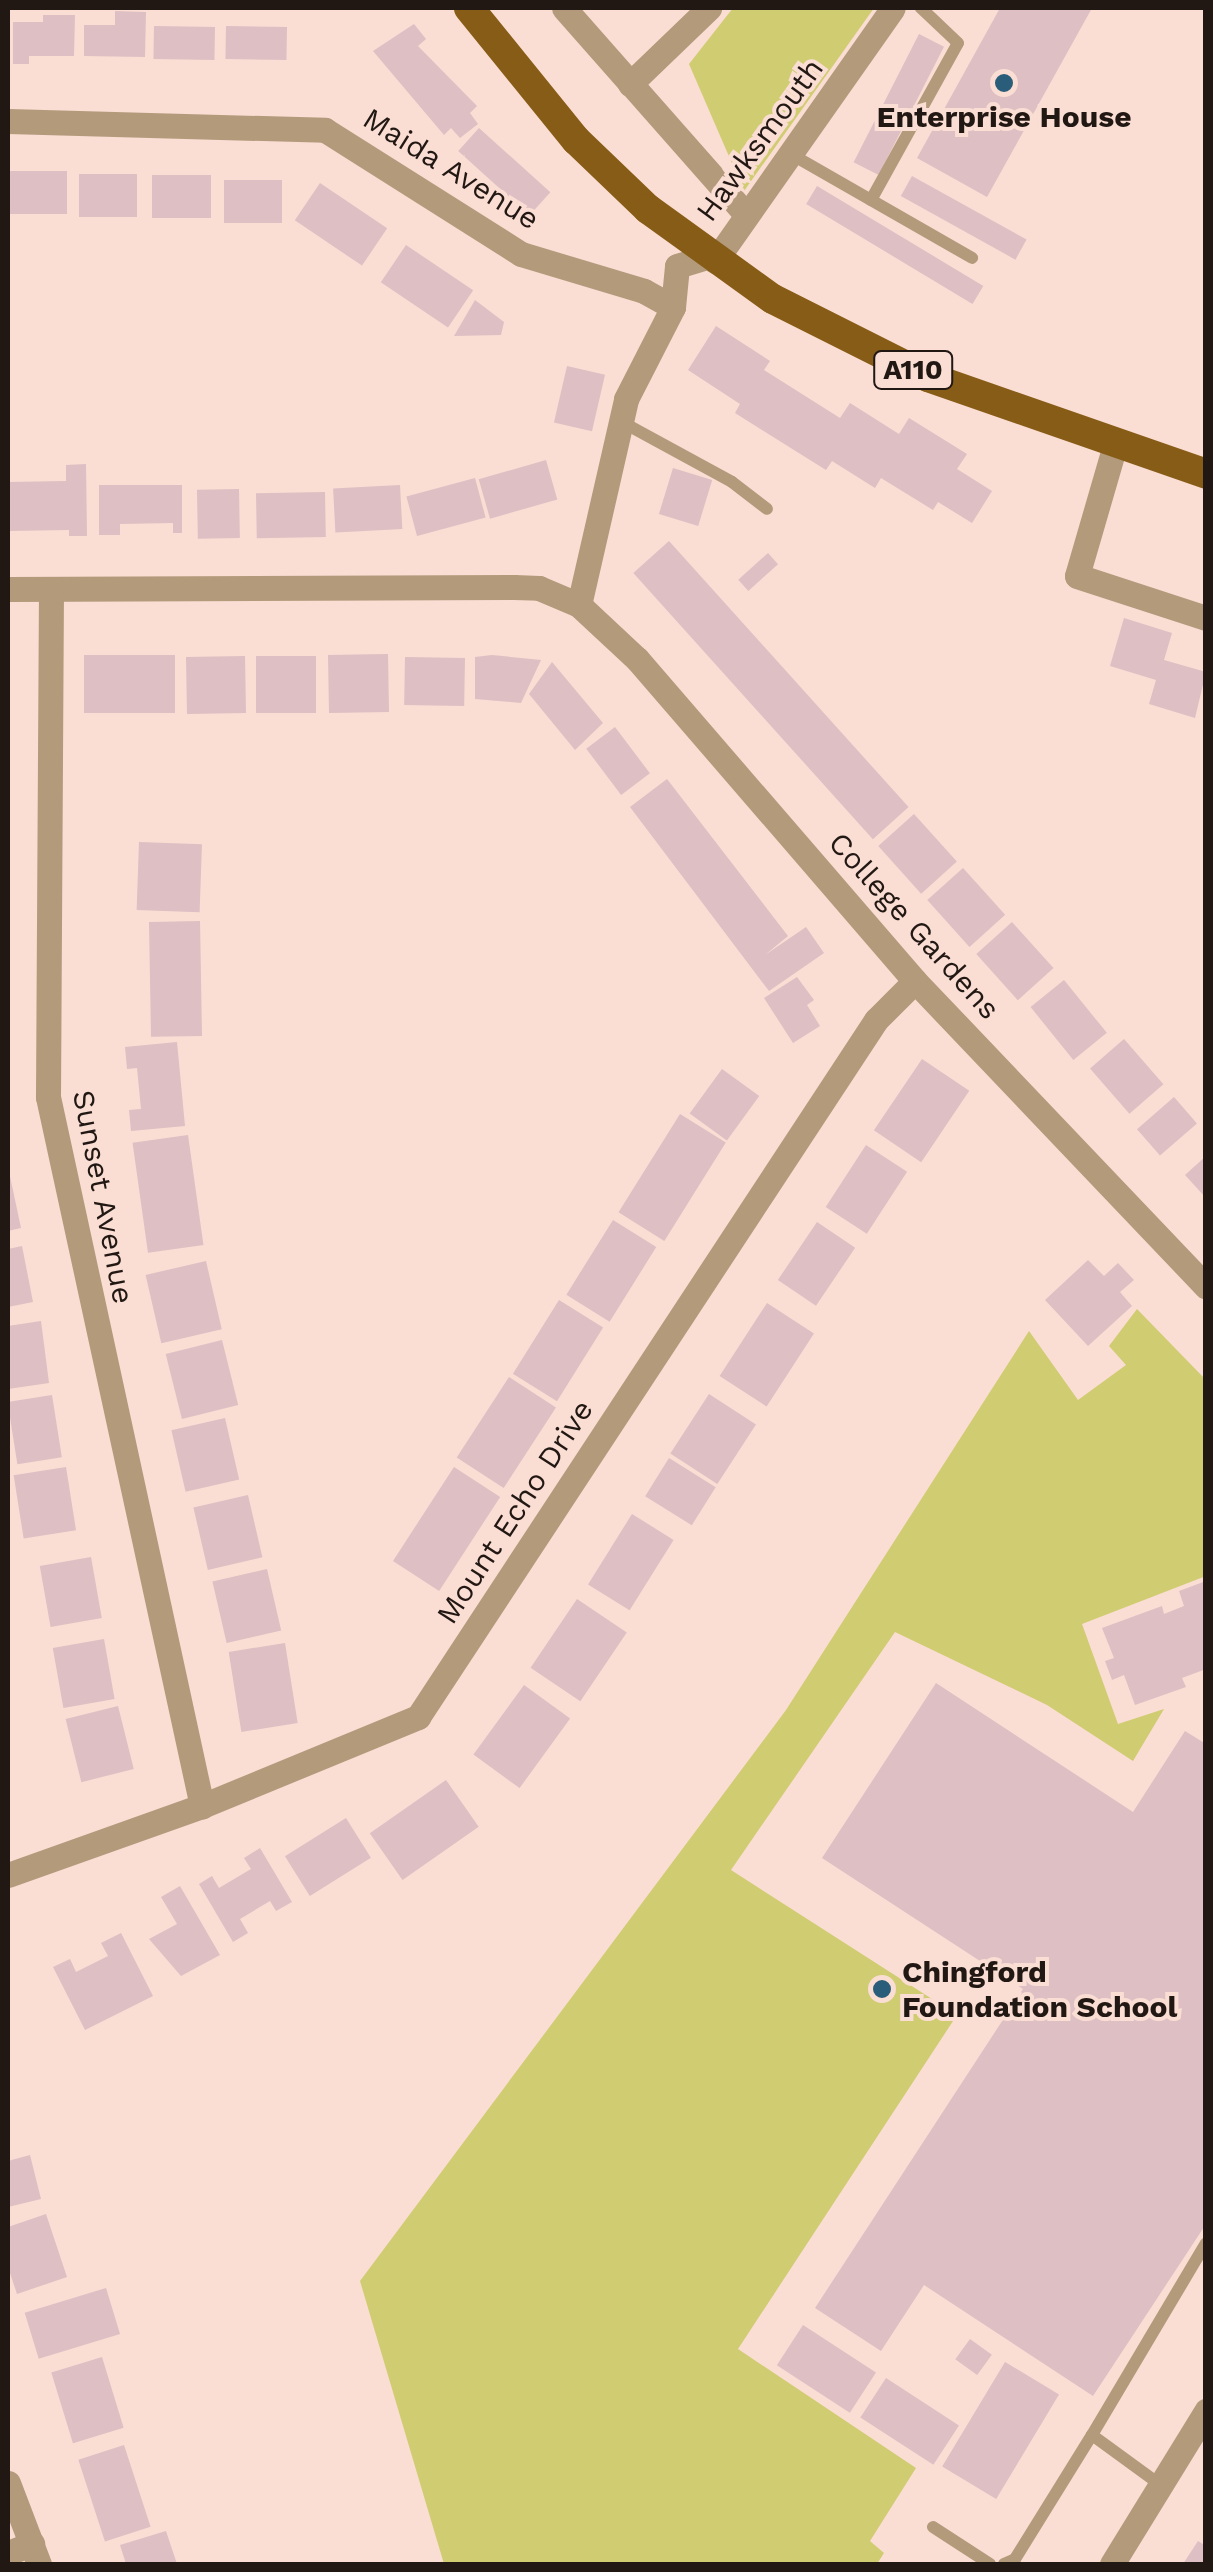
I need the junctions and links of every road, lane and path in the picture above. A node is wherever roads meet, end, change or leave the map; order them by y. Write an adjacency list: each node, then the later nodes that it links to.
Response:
1 (472, 8): 12 (main road, A110)
2 (564, 8): 6 (street)
3 (709, 8): 6 (street)
4 (893, 8): 8 (street, Hawksmouth)
5 (921, 8): 9 (lane)
6 (630, 84): 10 (street)
7 (8, 121): 13 (street, Maida Avenue)
8 (789, 153): 9 (lane); 10 (street, Hawksmouth)
9 (870, 200): 11 (lane)
10 (745, 213): 12 (street, Hawksmouth)
11 (972, 258)
12 (711, 259): 13 (street); 15 (main road, A110)
13 (673, 306): 14 (street)
14 (622, 422): 17 (lane); 20 (street)
15 (1116, 445): 16 (main road, A110); 21 (street)
16 (1206, 474)
17 (767, 509)
18 (8, 589): 19 (street, College Gardens)
19 (51, 589): 20 (street, College Gardens); 24 (street, Sunset Avenue)
20 (578, 605): 22 (street, College Gardens)
21 (1206, 618)
22 (916, 981): 23 (street, College Gardens); 24 (street, Mount Echo Drive)
23 (1206, 1287)
24 (202, 1806): 25 (street, Mount Echo Drive)
25 (8, 1875)
26 (1206, 2243): 28 (lane)
27 (1206, 2411): 30 (street)
28 (1092, 2434): 30 (lane); 34 (lane)
29 (8, 2483): 32 (street)
30 (1162, 2486): 35 (street)
31 (933, 2527): 33 (lane)
32 (26, 2554)
33 (990, 2564)
34 (1004, 2564)
35 (1112, 2564)

